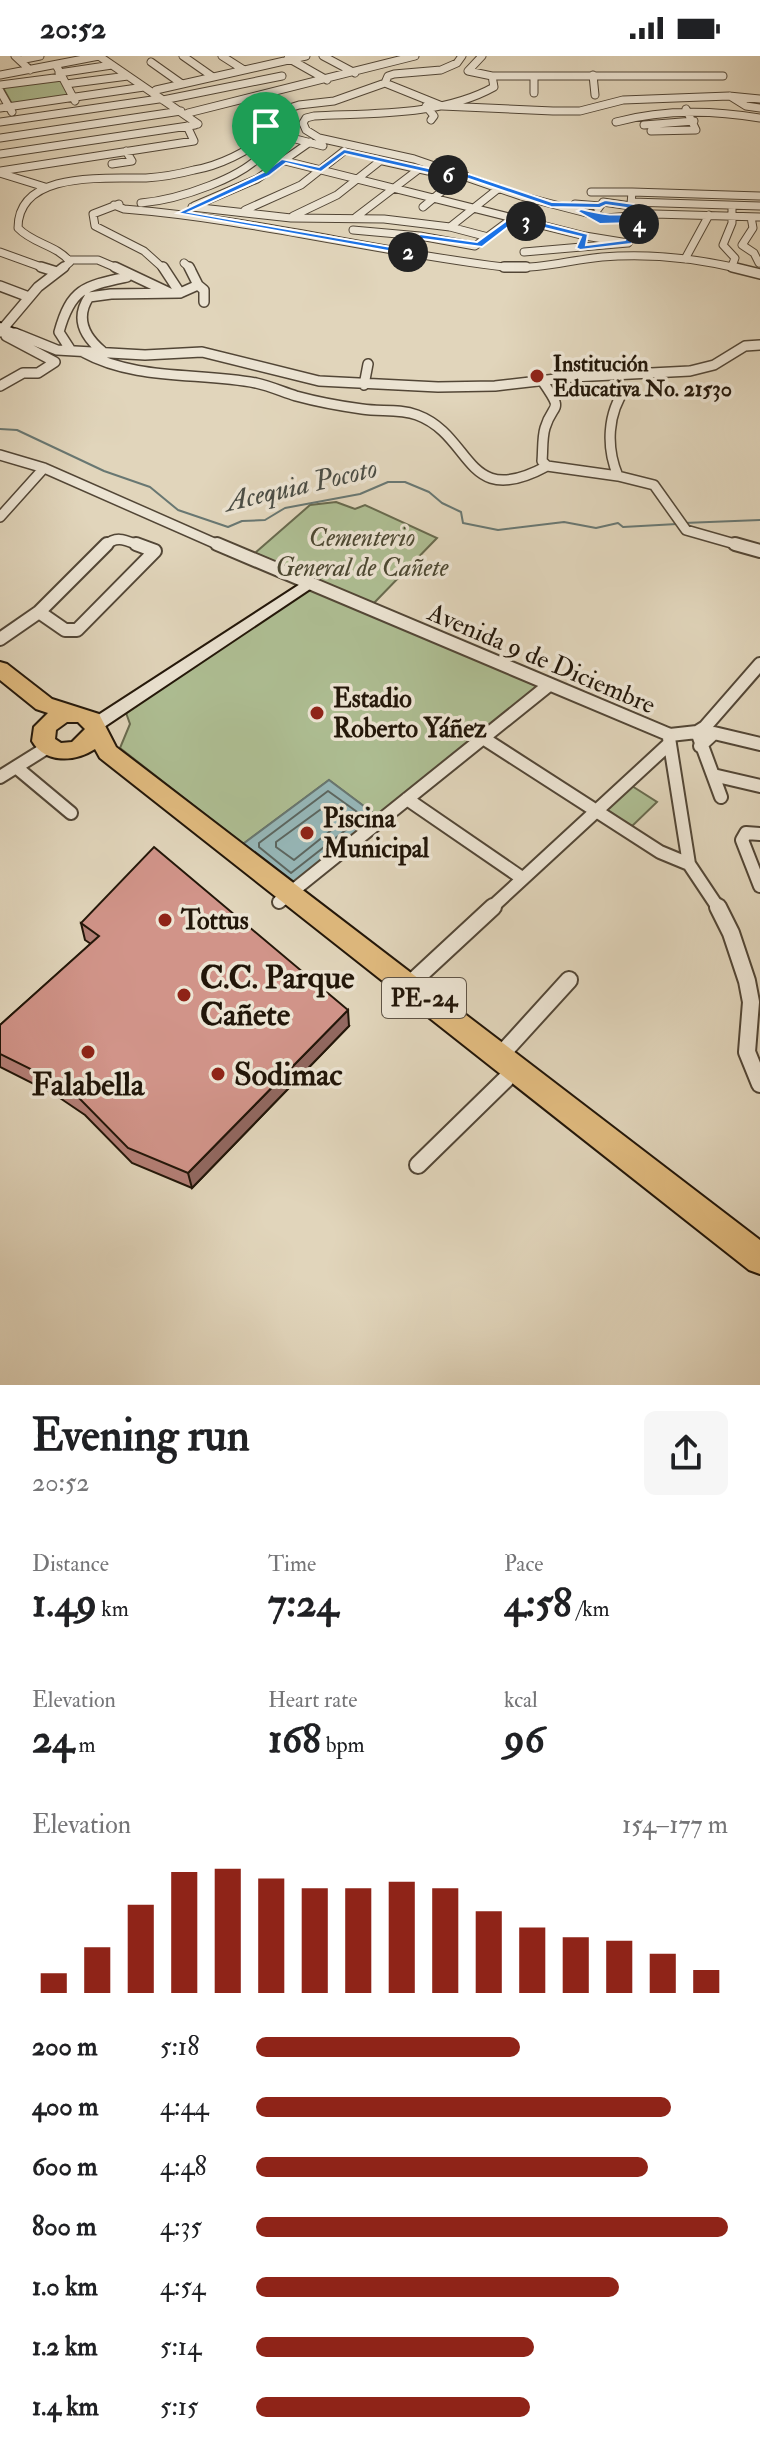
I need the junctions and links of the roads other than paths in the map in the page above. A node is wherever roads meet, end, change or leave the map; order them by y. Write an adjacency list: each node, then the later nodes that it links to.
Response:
1 (40, 56): 12 (street)
2 (58, 56): 15 (street)
3 (183, 56): 32 (street)
4 (235, 56): 9 (street)
5 (306, 56): 13 (street)
6 (323, 56): 21 (street)
7 (365, 56): 16 (street)
8 (409, 56): 16 (street)
9 (223, 57): 20 (street)
10 (462, 57): 11 (street); 34 (street)
11 (482, 57): 27 (street)
12 (18, 58): 19 (street)
13 (288, 58): 18 (street); 33 (street)
14 (151, 62): 35 (street)
15 (66, 63): 17 (street); 23 (street)
16 (381, 64): 21 (street)
17 (112, 65): 23 (street); 25 (street)
18 (264, 66): 20 (street); 26 (street)
19 (30, 70): 22 (street); 23 (street)
20 (244, 70): 32 (street)
21 (355, 73): 33 (street)
22 (0, 75)
23 (61, 75): 25 (street); 40 (street); 45 (street)
24 (593, 75): 29 (street); 30 (street); 43 (street)
25 (128, 76): 37 (street)
26 (282, 76): 36 (street); 46 (street)
27 (492, 76): 28 (street); 50 (street)
28 (522, 76): 29 (street); 38 (street)
29 (534, 76): 42 (street)
30 (682, 76): 31 (street); 41 (street)
31 (723, 76)
32 (213, 77): 35 (street)
33 (327, 80): 36 (street)
34 (385, 83): 50 (street); 71 (street)
35 (182, 84): 39 (street)
36 (301, 86): 55 (street)
37 (144, 87): 45 (street); 46 (street)
38 (521, 89)
39 (156, 90)
40 (0, 91): 52 (street)
41 (684, 91)
42 (534, 93)
43 (595, 95)
44 (729, 96): 47 (street); 48 (street); 53 (street)
45 (73, 97): 52 (street); 54 (street)
46 (161, 99): 49 (street); 55 (street)
47 (760, 99)
48 (676, 100): 50 (street); 58 (street)
49 (147, 101): 54 (street); 56 (street)
50 (436, 104): 51 (street)
51 (426, 106): 61 (street); 79 (street)
52 (4, 107): 60 (street)
53 (760, 108)
54 (80, 110): 60 (street); 65 (street)
55 (185, 112): 56 (street); 66 (street)
56 (158, 114): 65 (street); 67 (street)
57 (656, 115): 58 (street); 63 (street); 64 (street)
58 (692, 117): 59 (street); 64 (street); 64 (street)
59 (760, 118)
60 (16, 120): 62 (street); 70 (street)
61 (431, 120)
62 (0, 122)
63 (616, 122)
64 (664, 124)
65 (88, 125): 70 (street); 73 (street)
66 (187, 126): 67 (street); 75 (street)
67 (174, 128): 68 (street); 75 (street)
68 (153, 131): 69 (street); 76 (street)
69 (139, 133): 73 (street); 77 (street)
70 (24, 134): 72 (street); 78 (street)
71 (272, 134): 74 (street); 88 (street); 108 (street)
72 (0, 138)
73 (97, 140): 78 (street); 83 (street)
74 (306, 141): 79 (street); 81 (street); 84 (street)
75 (183, 142): 76 (street)
76 (161, 145): 77 (street)
77 (146, 148): 80 (street)
78 (32, 149): 82 (street); 86 (street)
79 (362, 149): 91 (street)
80 (126, 151): 83 (street); 88 (street)
81 (344, 151): 85 (street); 89 (street)
82 (0, 154)
83 (105, 155): 86 (street); 88 (street)
84 (285, 161): 89 (street); 112 (street)
85 (380, 161): 87 (street); 92 (street)
86 (41, 164): 90 (street)
87 (419, 169): 91 (street); 96 (street)
88 (115, 170): 95 (street); 95 (street)
89 (321, 170): 92 (street); 115 (street)
90 (0, 172): 93 (street)
91 (462, 177): 97 (street); 103 (street)
92 (358, 179): 96 (street); 123 (street)
93 (8, 180): 94 (street); 95 (street)
94 (0, 186)
95 (39, 187): 130 (street)
96 (396, 188): 103 (street); 125 (street)
97 (499, 188): 104 (street); 114 (street)
98 (591, 192): 100 (street)
99 (632, 192): 100 (street); 101 (street); 107 (street)
100 (606, 193): 105 (street)
101 (730, 195): 102 (street); 109 (street)
102 (760, 196)
103 (435, 198): 113 (street); 114 (street)
104 (536, 201): 106 (street); 124 (street)
105 (609, 203): 107 (street); 110 (street)
106 (551, 204): 110 (street); 116 (street)
107 (631, 204): 109 (street); 120 (street)
108 (114, 205): 117 (street); 147 (street)
109 (732, 205): 111 (street); 121 (street)
110 (600, 206): 118 (street)
111 (760, 206)
112 (192, 207): 115 (street); 117 (street)
113 (423, 207)
114 (474, 208): 124 (street); 126 (street)
115 (242, 211): 123 (street)
116 (581, 211): 118 (street); 132 (street)
117 (181, 213): 136 (street)
118 (593, 214): 120 (street)
119 (709, 215): 120 (street); 121 (street); 137 (street)
120 (630, 216)
121 (733, 217): 122 (street); 141 (street)
122 (755, 217): 140 (street)
123 (291, 218): 125 (street)
124 (514, 218): 129 (street); 131 (street)
125 (354, 219): 126 (street)
126 (450, 227): 131 (street)
127 (353, 230): 128 (street)
128 (420, 236): 131 (street); 136 (street)
129 (585, 236): 132 (street); 133 (street)
130 (27, 237): 134 (street); 138 (street)
131 (488, 237)
132 (628, 243): 133 (street)
133 (580, 248): 135 (street)
134 (0, 251): 142 (street)
135 (524, 252)
136 (410, 253): 137 (street)
137 (685, 259): 141 (street)
138 (70, 260): 142 (street); 147 (street)
139 (184, 263): 145 (street)
140 (759, 263)
141 (732, 266): 143 (street)
142 (57, 272): 148 (street)
143 (760, 274)
144 (127, 277): 152 (street)
145 (198, 285): 147 (street); 149 (street)
146 (0, 286): 148 (street)
147 (177, 293): 153 (street)
148 (29, 297): 150 (street)
149 (204, 302)
150 (5, 334): 152 (street); 157 (street)
151 (760, 345): 155 (street)
152 (69, 350): 153 (street); 160 (street)
153 (102, 351): 156 (street)
154 (368, 364): 156 (street)
155 (543, 382): 156 (street); 160 (street)
156 (364, 385)
157 (0, 386)
158 (626, 388): 162 (street)
159 (0, 455): 161 (street, Avenida 9 de Diciembre)
160 (547, 466): 162 (street)
161 (44, 468): 163 (street); 165 (street, Avenida 9 de Diciembre)
162 (618, 476): 164 (street)
163 (0, 517)
164 (760, 551)
165 (306, 580): 171 (street, Avenida 9 de Diciembre); 172 (street)
166 (39, 612): 166 (street); 167 (street)
167 (0, 639)
168 (760, 664): 173 (street)
169 (0, 669): 172 (highway)
170 (0, 682): 176 (highway)
171 (549, 685): 174 (street); 175 (street, Avenida 9 de Diciembre)
172 (88, 721): 176 (highway); 176 (highway); 191 (highway, PE-24)
173 (697, 732): 175 (street, Avenida 9 de Diciembre); 178 (street)
174 (483, 738): 184 (street); 185 (street)
175 (669, 739): 185 (street); 188 (street)
176 (51, 744): 179 (street); 191 (highway, PE-24)
177 (760, 744): 178 (street)
178 (700, 746): 180 (street)
179 (16, 767): 181 (street); 186 (street)
180 (713, 775): 182 (street); 183 (street)
181 (0, 777)
182 (760, 786)
183 (721, 797)
184 (407, 799): 189 (street); 191 (street)
185 (594, 810): 188 (street); 189 (street)
186 (71, 813)
187 (760, 834): 190 (street)
188 (689, 864): 195 (street)
189 (522, 878): 193 (street)
190 (760, 886)
191 (284, 898): 193 (highway, PE-24)
192 (569, 980): 194 (street)
193 (403, 991): 194 (highway, PE-24)
194 (502, 1069): 196 (street); 197 (highway, PE-24); 198 (highway, PE-24)
195 (760, 1084)
196 (418, 1165)
197 (760, 1259)
198 (760, 1276)

